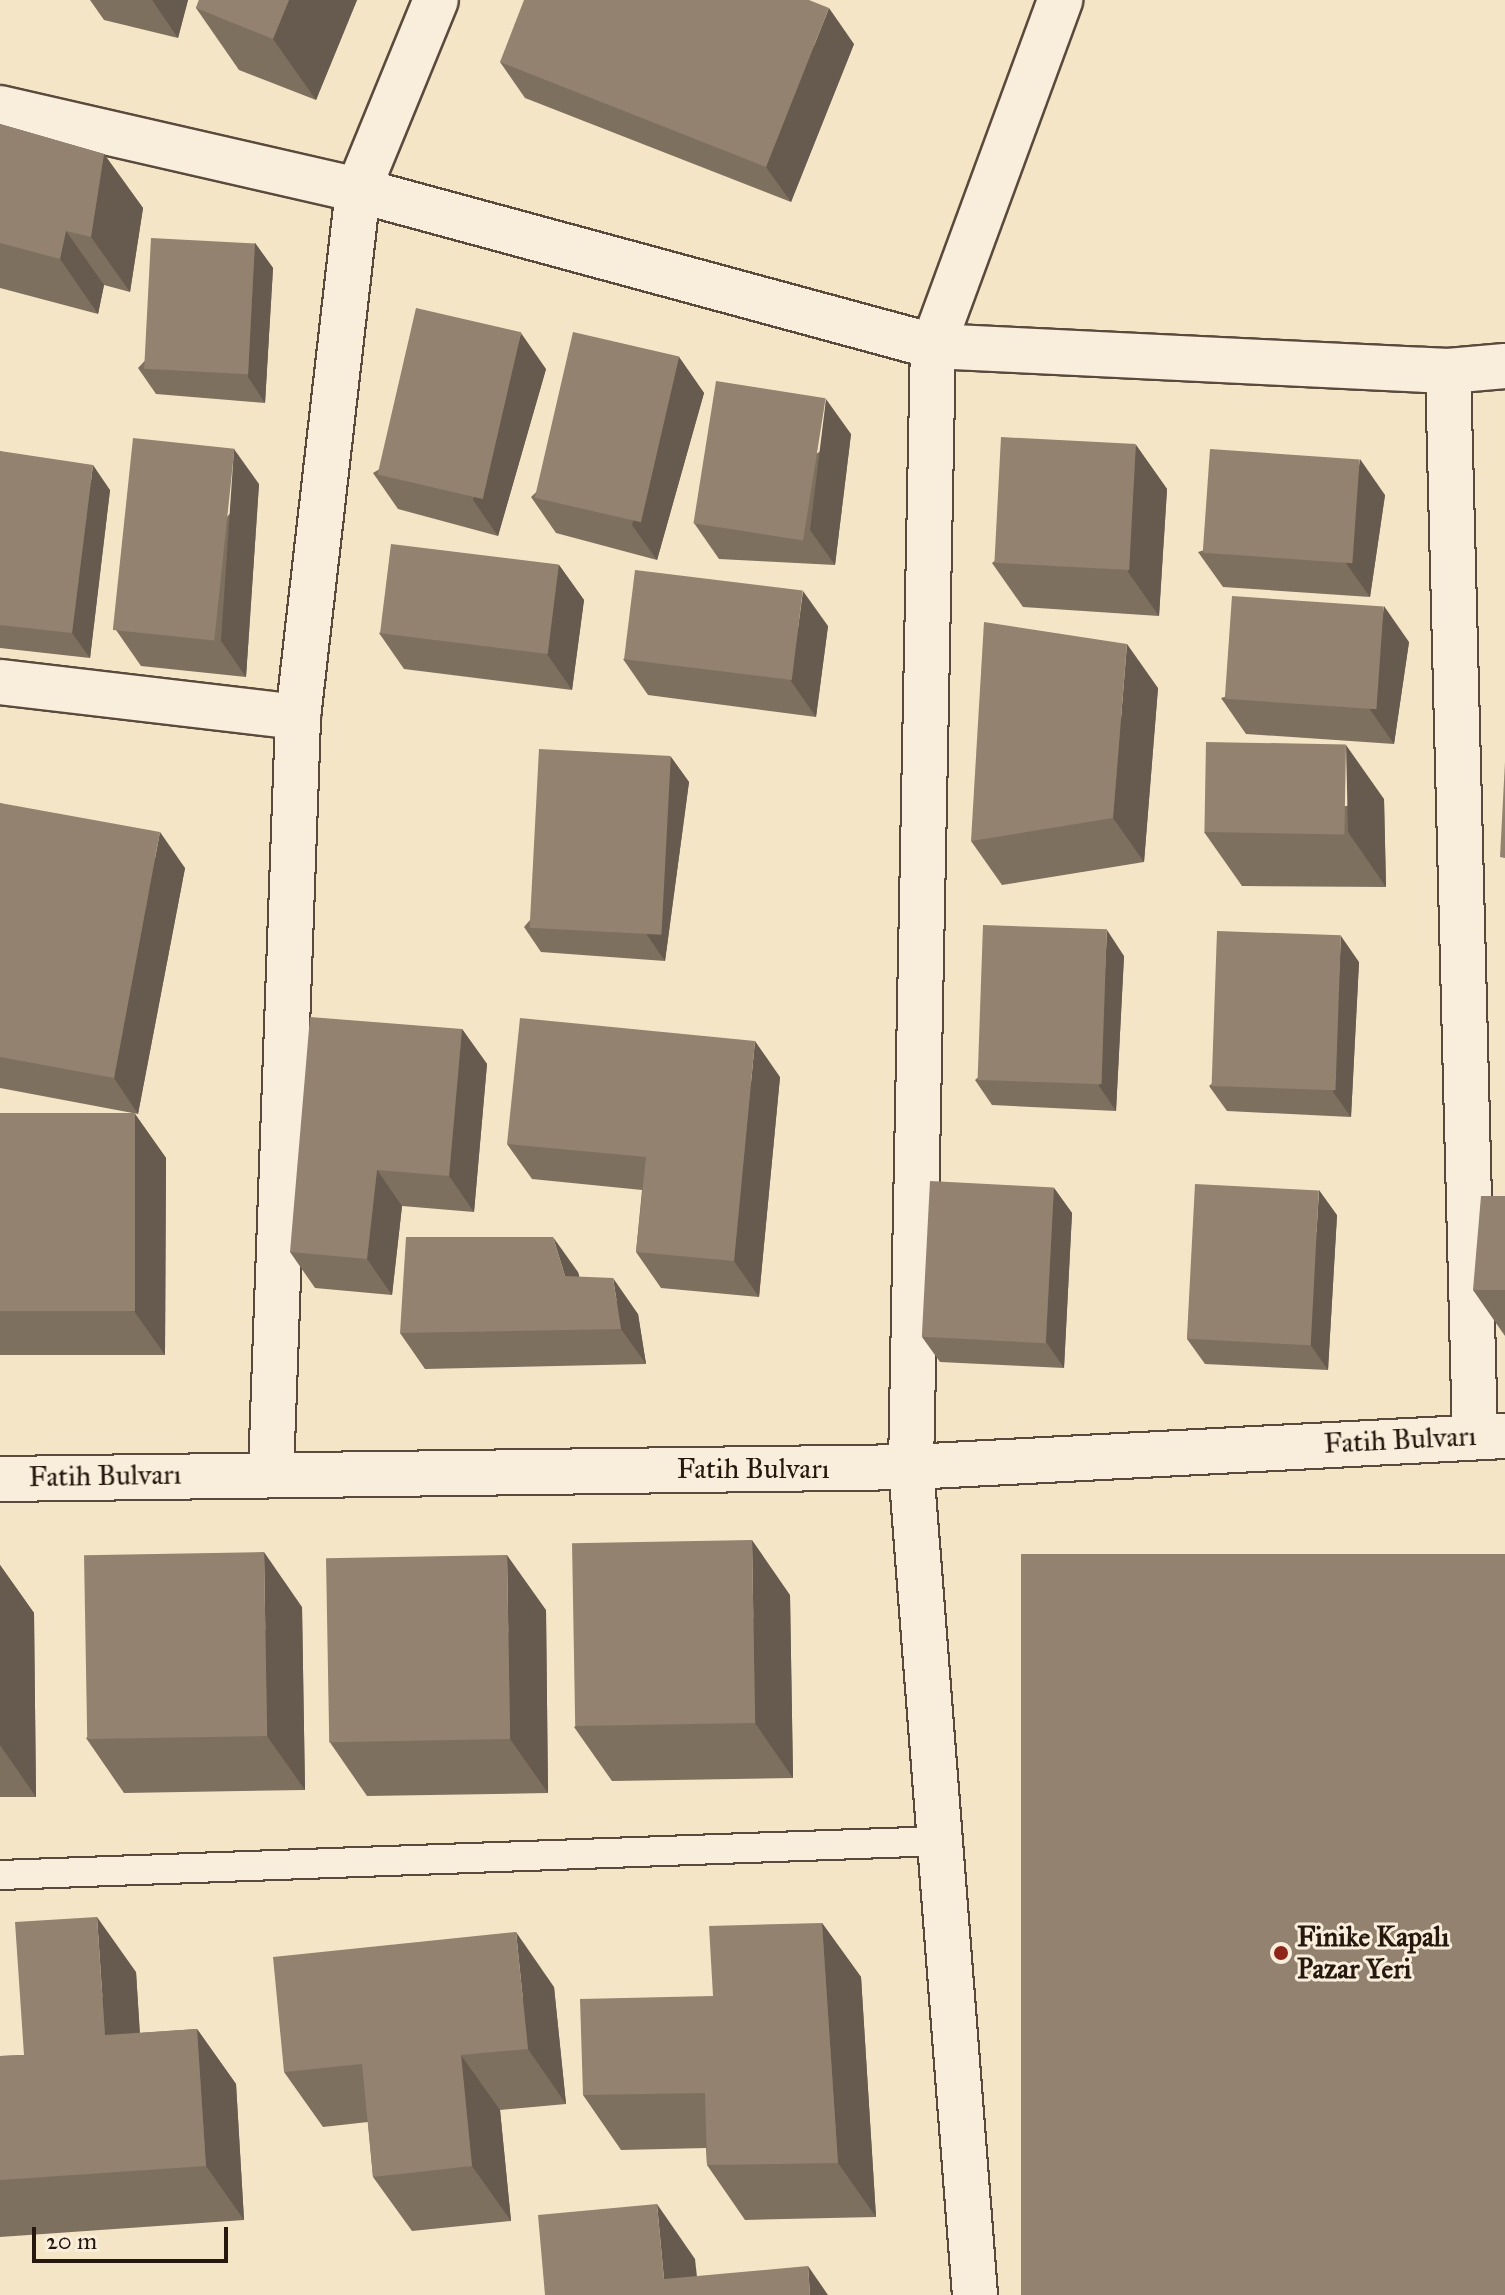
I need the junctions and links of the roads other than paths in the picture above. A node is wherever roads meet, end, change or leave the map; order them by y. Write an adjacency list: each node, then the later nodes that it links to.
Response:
1 (436, 0): 4 (street)
2 (1060, 0): 5 (street)
3 (0, 108): 4 (street)
4 (358, 190): 5 (street); 9 (street)
5 (933, 346): 7 (street); 11 (street)
6 (1505, 366): 7 (street)
7 (1448, 371): 10 (street)
8 (0, 682): 9 (street)
9 (298, 717): 12 (street)
10 (1490, 1435): 11 (street, Fatih Bulvarı)
11 (911, 1467): 12 (street, Fatih Bulvarı); 14 (street)
12 (271, 1473): 13 (street, Fatih Bulvarı)
13 (0, 1479)
14 (940, 1841): 15 (lane); 16 (street)
15 (0, 1875)
16 (975, 2295)

